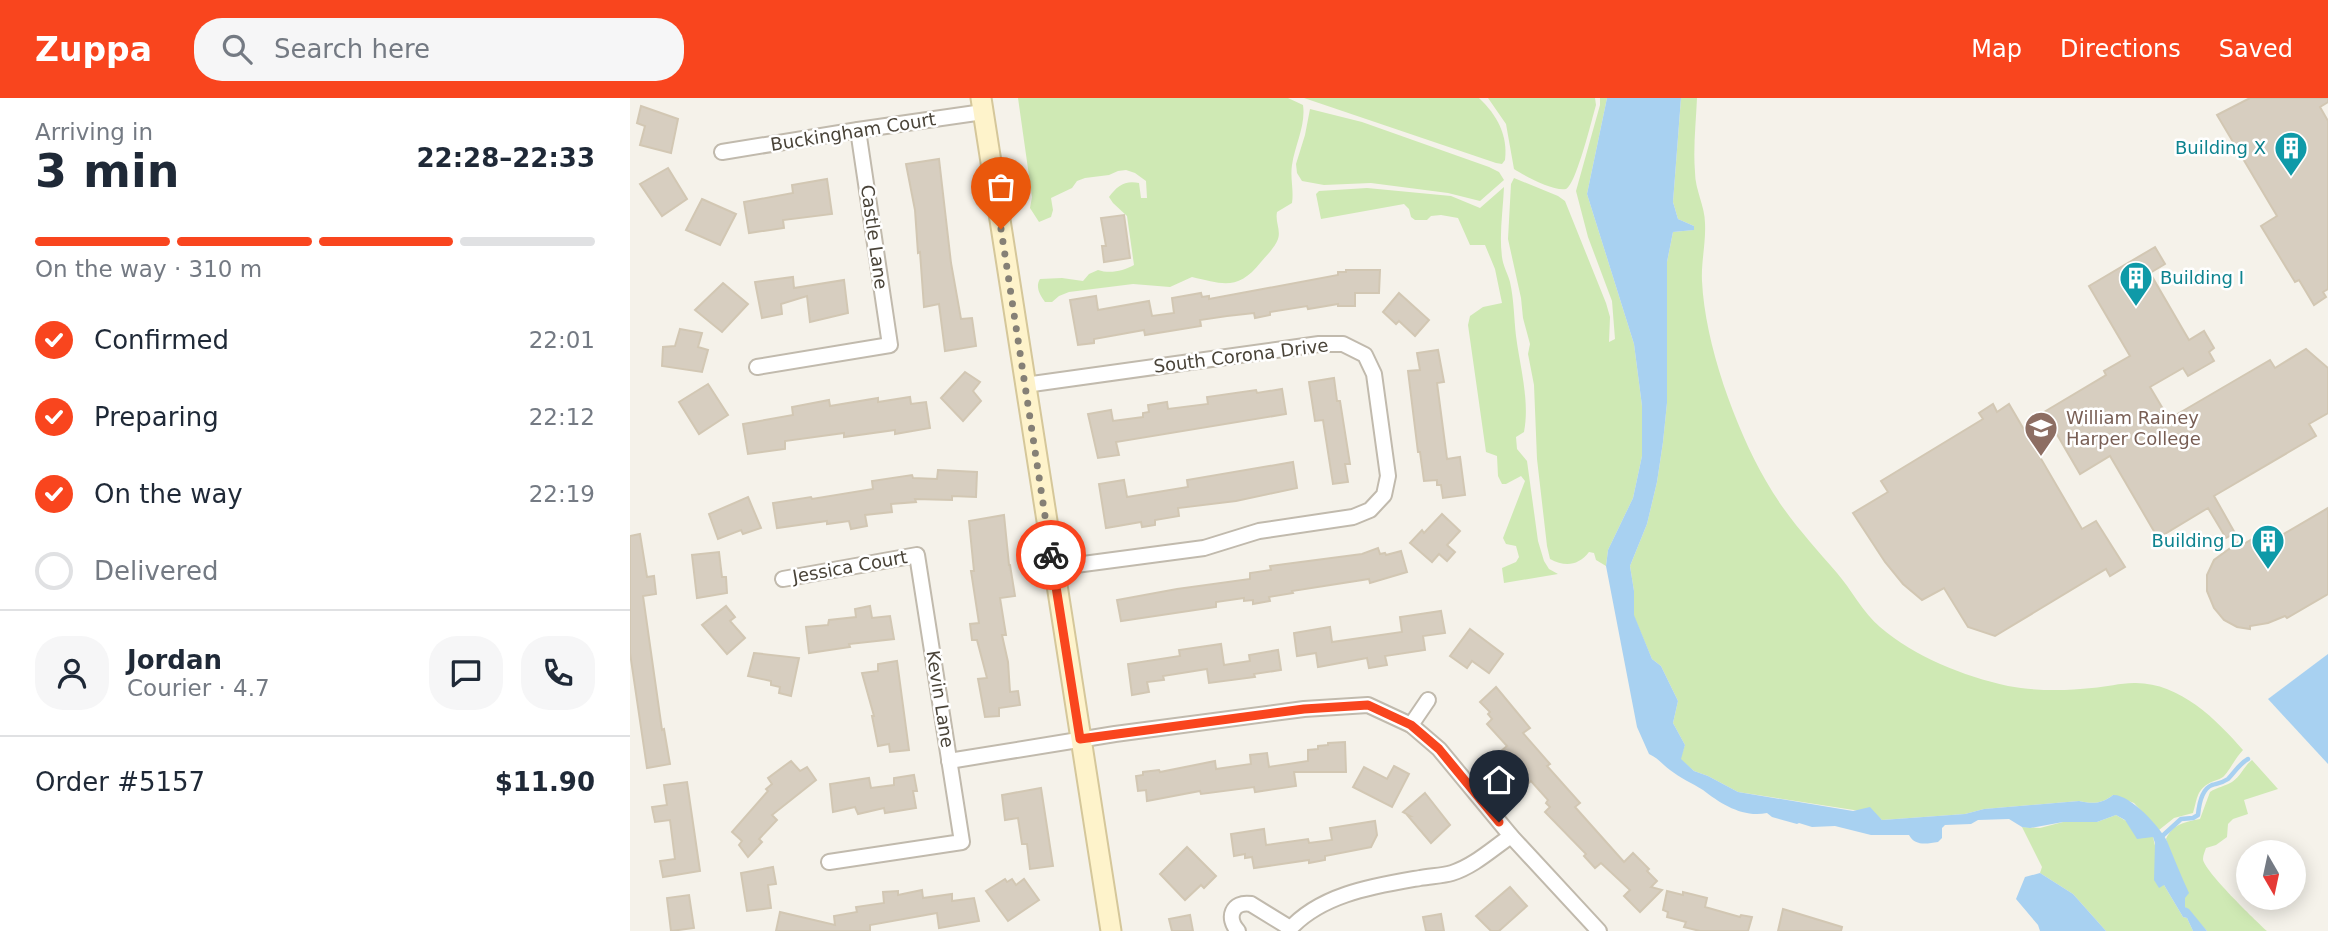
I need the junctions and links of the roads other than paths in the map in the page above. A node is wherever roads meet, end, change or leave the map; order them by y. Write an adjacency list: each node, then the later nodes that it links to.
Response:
1 (982, 105): 2 (street, Buckingham Court); 5 (main road)
2 (858, 130): 3 (street, Buckingham Court); 4 (street, Castle Lane)
3 (722, 152)
4 (757, 367)
5 (1025, 385): 7 (main road); 7 (street, South Corona Drive)
6 (917, 555): 8 (street, Jessica Court); 12 (street, Kevin Lane)
7 (1053, 568): 11 (main road)
8 (783, 579)
9 (1428, 700): 10 (street)
10 (1411, 725): 11 (street); 13 (street)
11 (1080, 739): 12 (street); 16 (main road)
12 (949, 761): 14 (street, Kevin Lane)
13 (1511, 836): 15 (street); 18 (street)
14 (829, 862)
15 (1289, 930): 17 (street)
16 (1111, 931)
17 (1238, 931)
18 (1598, 931)

